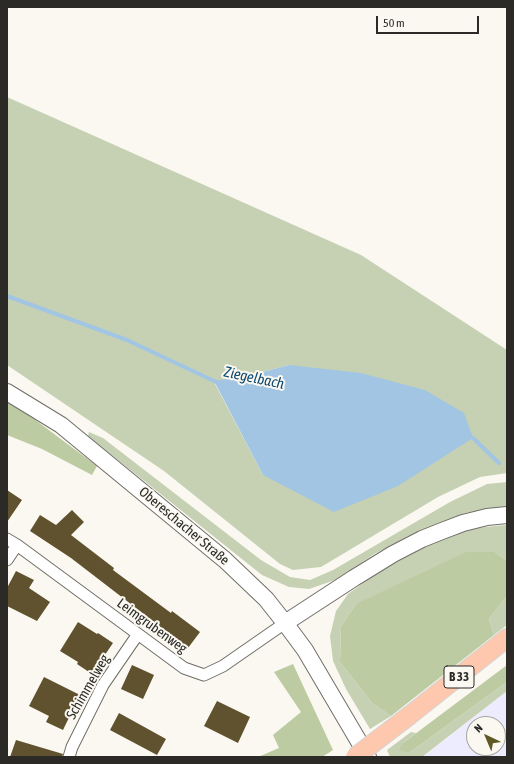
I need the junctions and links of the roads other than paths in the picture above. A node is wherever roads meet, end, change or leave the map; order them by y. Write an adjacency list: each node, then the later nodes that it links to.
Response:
1 (7, 392): 6 (main road, Obereschacher Straße)
2 (507, 515): 6 (main road)
3 (7, 538): 4 (street, Leimgrubenweg)
4 (17, 545): 5 (street); 7 (street, Leimgrubenweg)
5 (7, 560)
6 (285, 623): 7 (street, Leimgrubenweg); 11 (main road, Obereschacher Straße)
7 (138, 634): 9 (street, Schimmelweg)
8 (507, 638): 10 (main road, B 33, bridge)
9 (69, 757)
10 (355, 757)
11 (368, 757)

